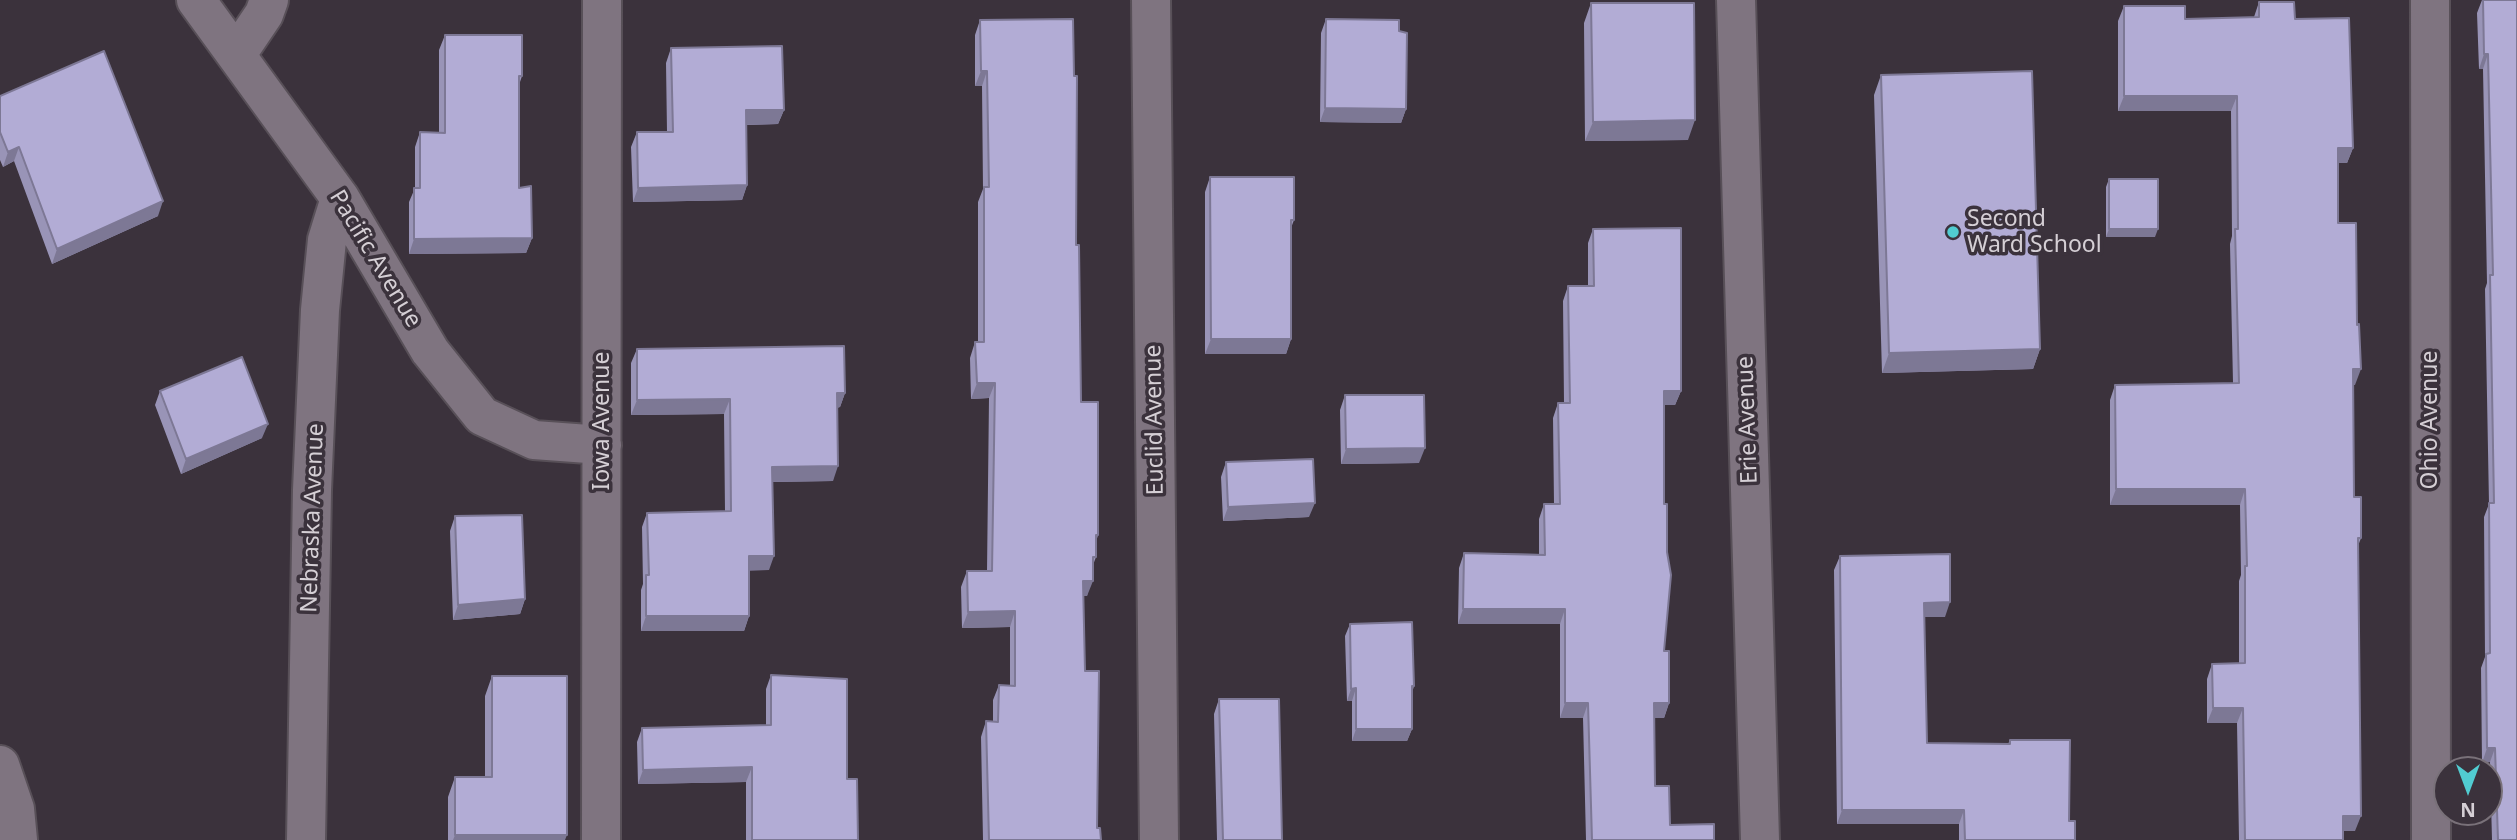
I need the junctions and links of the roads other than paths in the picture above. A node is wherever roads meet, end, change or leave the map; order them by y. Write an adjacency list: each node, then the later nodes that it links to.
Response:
1 (196, 0): 7 (street, Pacific Avenue)
2 (269, 0): 7 (street)
3 (1151, 0): 14 (street, Euclid Avenue)
4 (1735, 0): 15 (street, Erie Avenue)
5 (2430, 0): 16 (street, Ohio Avenue)
6 (601, 1): 9 (street, Iowa Avenue)
7 (237, 54): 8 (street, Pacific Avenue)
8 (340, 198): 9 (street, Pacific Avenue); 12 (street, Nebraska Avenue)
9 (602, 445): 13 (street, Iowa Avenue)
10 (0, 765): 11 (street)
11 (18, 840)
12 (306, 840)
13 (601, 840)
14 (1158, 840)
15 (1760, 840)
16 (2431, 840)

